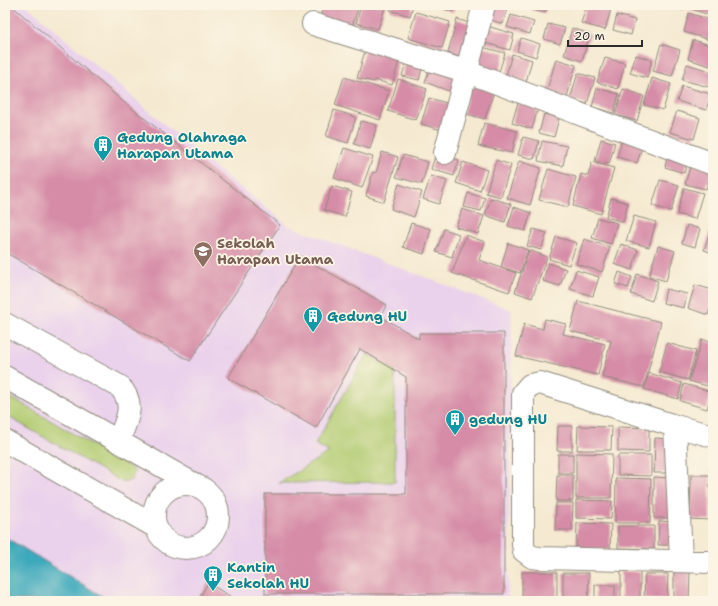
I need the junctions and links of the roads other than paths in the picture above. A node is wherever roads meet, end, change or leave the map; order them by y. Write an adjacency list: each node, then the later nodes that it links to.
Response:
1 (484, 5): 3 (street)
2 (313, 24): 3 (street)
3 (465, 71): 4 (street); 5 (street)
4 (445, 153)
5 (713, 164)
6 (5, 324): 11 (street)
7 (5, 377): 11 (street)
8 (675, 426): 9 (street); 14 (street); 14 (street)
9 (713, 436)
10 (5, 441): 13 (street)
11 (118, 442): 12 (street)
12 (199, 487): 13 (street); 13 (street)
13 (156, 527)
14 (681, 560): 15 (street)
15 (713, 562)

